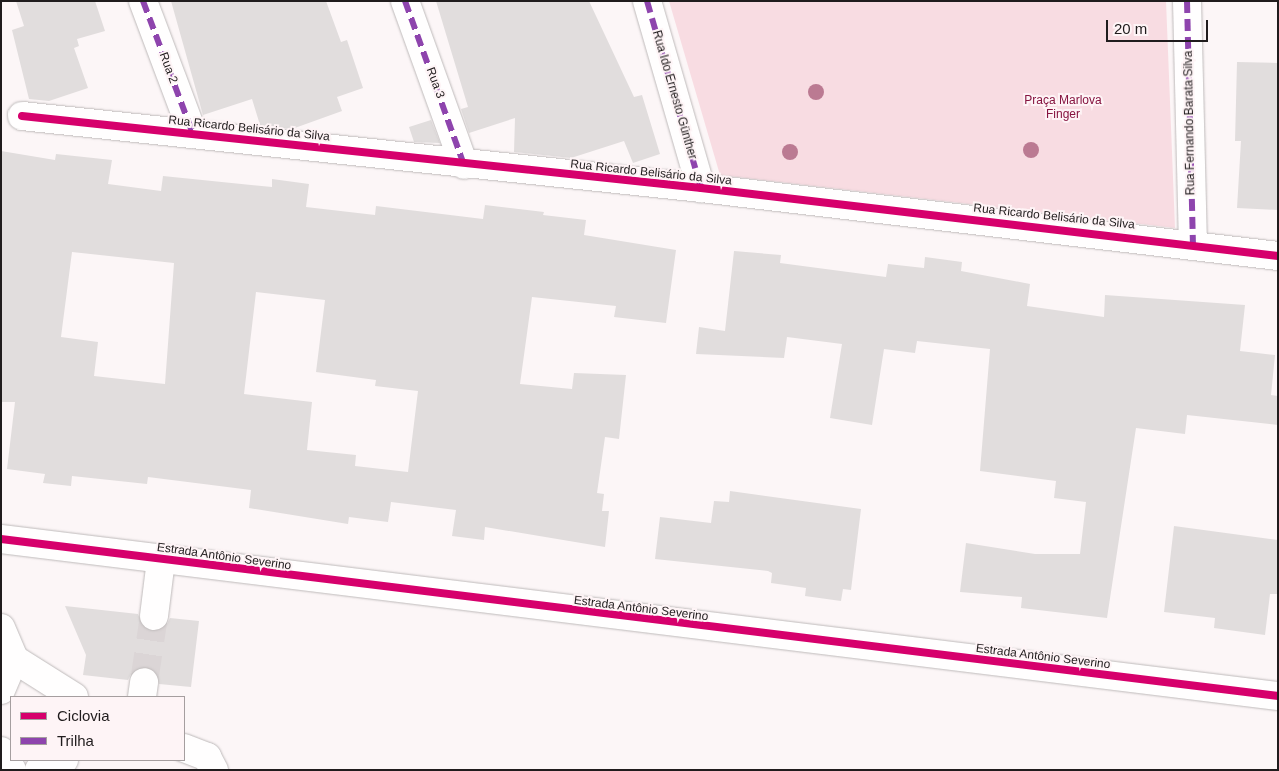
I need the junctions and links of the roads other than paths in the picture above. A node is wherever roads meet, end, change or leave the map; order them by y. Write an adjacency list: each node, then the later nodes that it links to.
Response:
1 (143, 1): 6 (street, Rua 2)
2 (405, 1): 7 (street, Rua 3)
3 (647, 1): 8 (street, Rua Ido Ernesto Günther)
4 (1188, 1): 9 (street, Rua Fernando Barata Silva)
5 (22, 116): 6 (street, Rua Ricardo Belisário da Silva)
6 (193, 134): 7 (street, Rua Ricardo Belisário da Silva)
7 (464, 165): 8 (street, Rua Ricardo Belisário da Silva)
8 (701, 188): 9 (street, Rua Ricardo Belisário da Silva)
9 (1193, 244): 10 (street, Rua Ricardo Belisário da Silva)
10 (1278, 256)
11 (1, 539): 12 (street, Estrada Antônio Severino)
12 (161, 560): 13 (street); 18 (street, Estrada Antônio Severino)
13 (154, 616)
14 (1, 628): 15 (street)
15 (14, 658): 16 (street); 17 (street)
16 (1, 690)
17 (72, 696)
18 (1278, 696)
19 (185, 748): 24 (street)
20 (1, 750): 22 (street)
21 (62, 761): 23 (street)
22 (12, 770)
23 (40, 770)
24 (214, 770)

